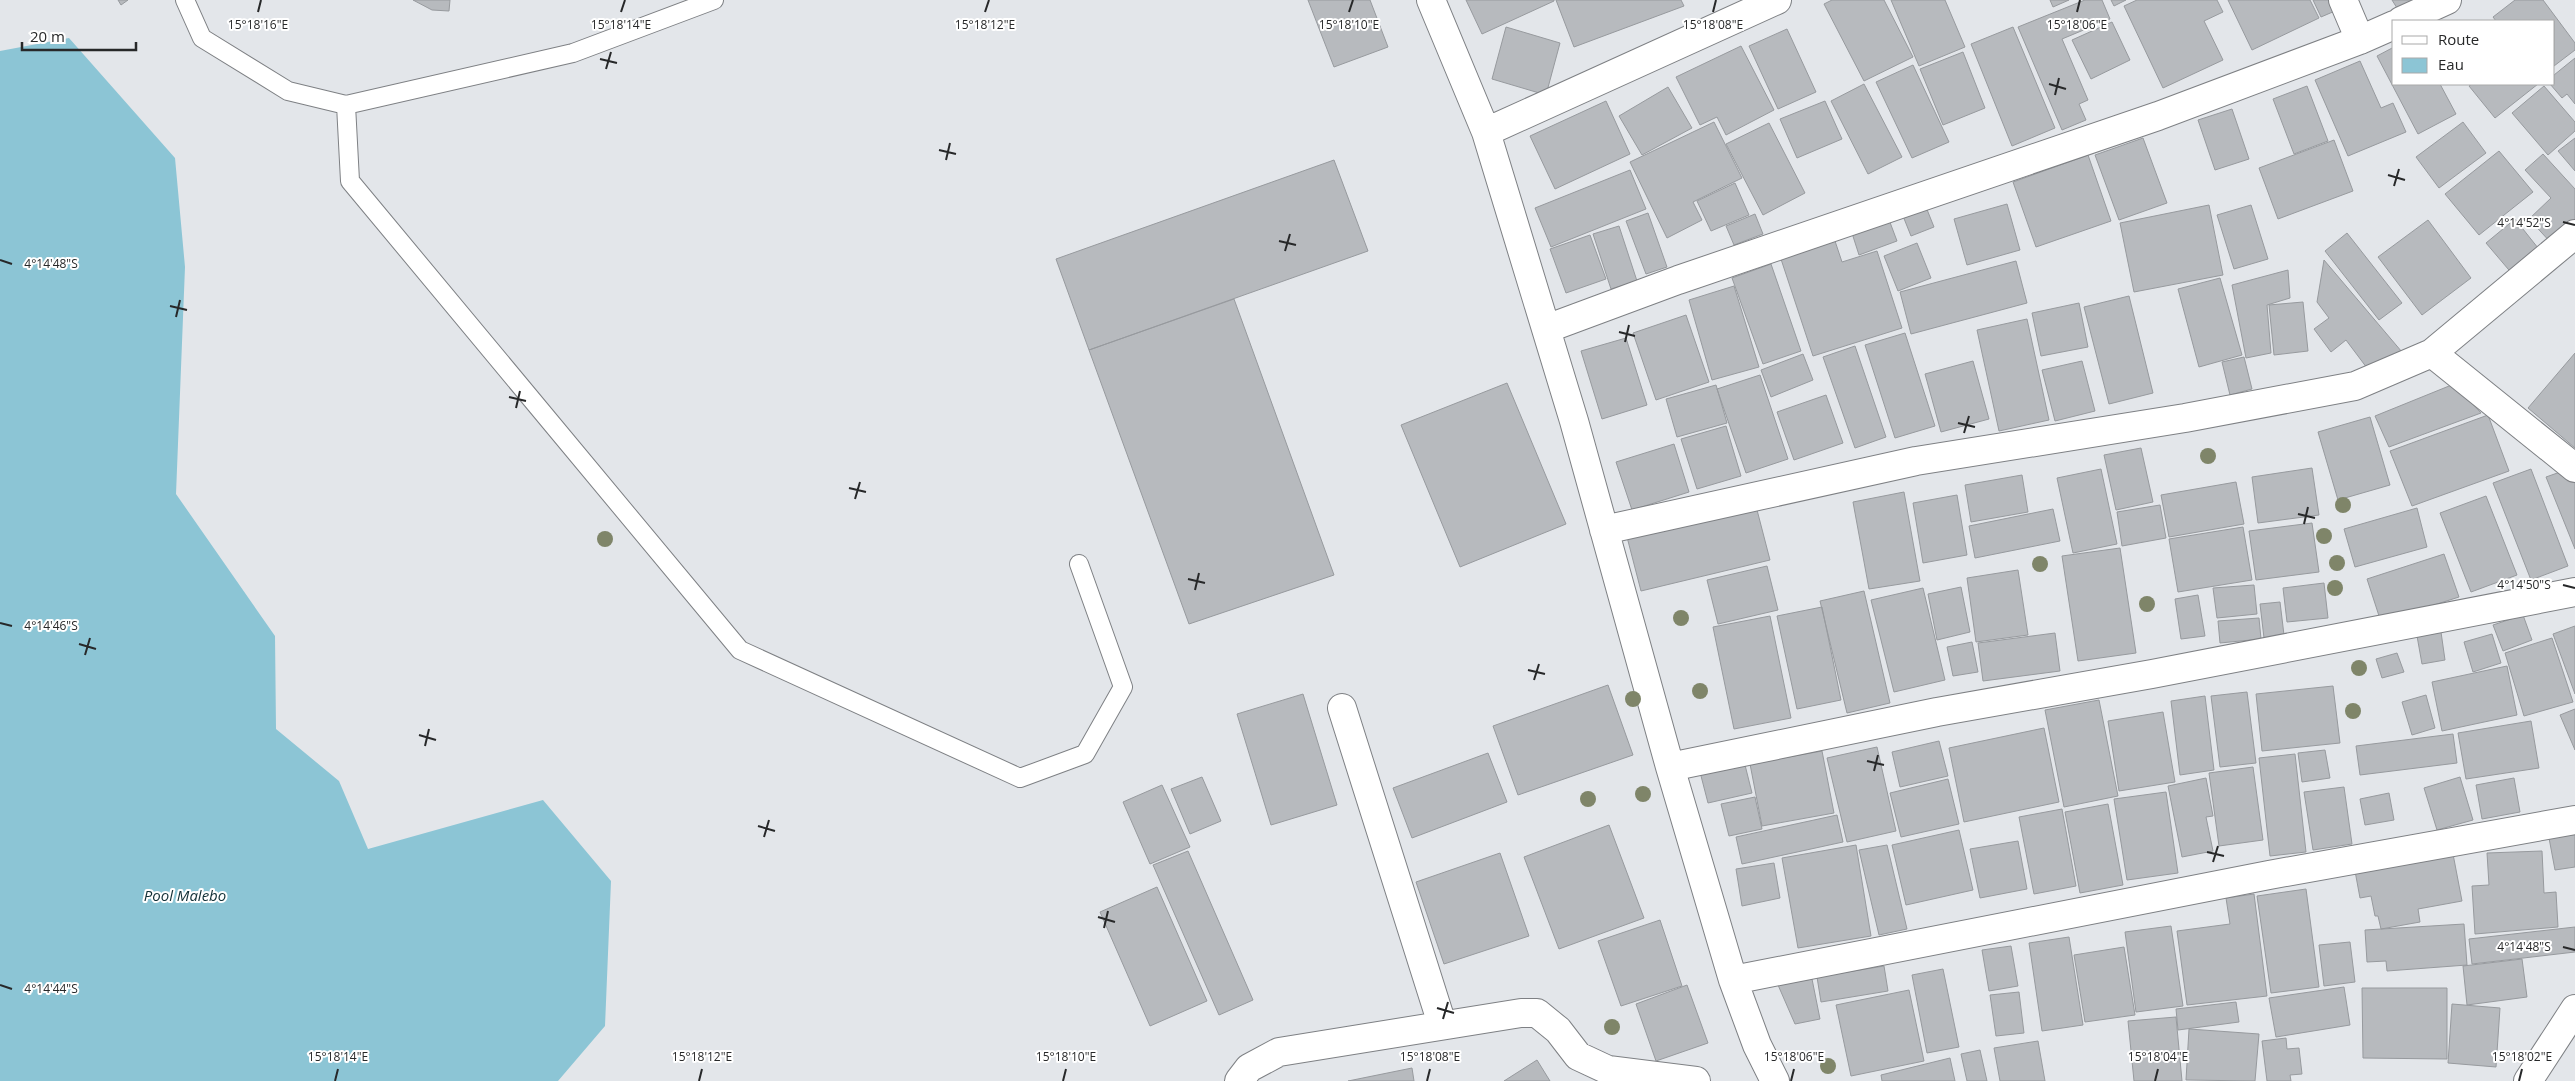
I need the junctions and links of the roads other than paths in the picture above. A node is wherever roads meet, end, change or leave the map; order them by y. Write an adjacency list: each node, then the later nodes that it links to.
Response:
1 (185, 0): 10 (lane)
2 (714, 0): 10 (lane)
3 (1430, 0): 11 (street)
4 (1777, 0): 11 (street)
5 (2343, 0): 9 (street)
6 (2447, 0): 7 (street)
7 (2403, 20)
8 (2392, 26): 9 (street)
9 (2360, 40): 13 (street)
10 (346, 105): 17 (lane)
11 (1486, 132): 13 (street)
12 (2575, 234): 14 (street)
13 (1546, 329): 16 (street)
14 (2432, 353): 15 (street); 16 (street)
15 (2575, 468)
16 (1604, 530): 20 (street)
17 (1079, 564)
18 (2575, 592): 20 (street)
19 (1342, 708): 24 (street)
20 (1670, 767): 22 (street)
21 (2575, 820): 22 (street)
22 (1732, 980): 27 (street)
23 (2575, 1009): 28 (street)
24 (1442, 1024): 25 (street); 26 (street)
25 (1239, 1081)
26 (1696, 1081)
27 (1775, 1081)
28 (2528, 1081)

